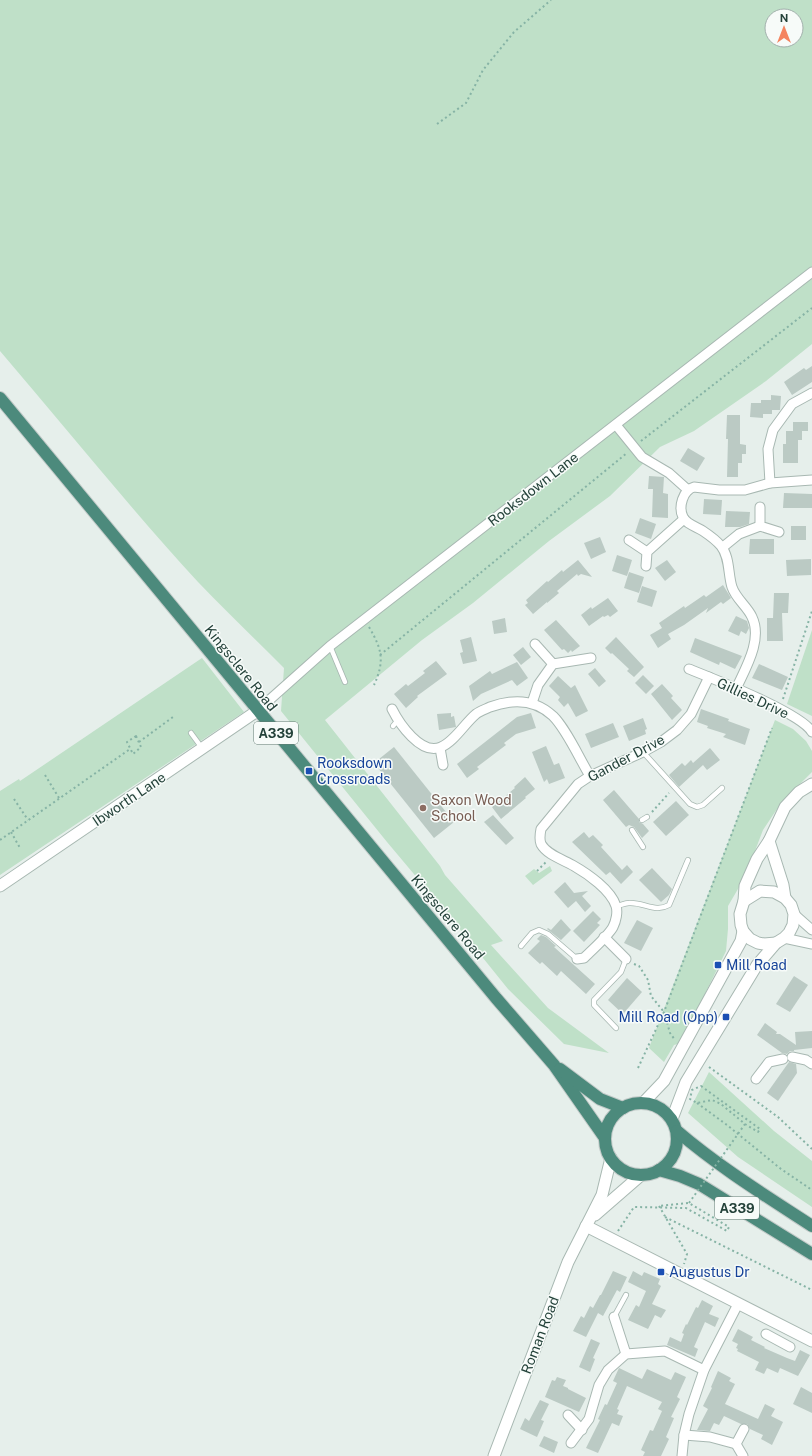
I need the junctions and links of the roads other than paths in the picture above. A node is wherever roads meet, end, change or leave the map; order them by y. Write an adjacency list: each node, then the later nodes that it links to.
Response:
1 (812, 272): 4 (street, Rooksdown Lane)
2 (812, 393): 6 (street)
3 (0, 398): 26 (highway, Kingsclere Road / A339)
4 (616, 425): 7 (street); 17 (street, Rooksdown Lane)
5 (812, 480): 6 (street)
6 (770, 483): 7 (street)
7 (688, 490): 9 (street)
8 (760, 507): 10 (street)
9 (684, 519): 13 (street); 14 (street)
10 (760, 526): 11 (street); 13 (street)
11 (779, 532)
12 (629, 540): 14 (street)
13 (723, 548): 23 (street)
14 (647, 552): 15 (street)
15 (646, 566)
16 (535, 644): 19 (street)
17 (330, 646): 22 (lane); 26 (street, Rooksdown Lane)
18 (591, 658): 19 (street)
19 (553, 664): 24 (street)
20 (689, 669): 21 (street, Gillies Drive)
21 (709, 677): 23 (street, Gillies Drive); 31 (street, Gander Drive)
22 (345, 682)
23 (736, 689): 27 (street, Gillies Drive)
24 (532, 703): 29 (street); 33 (street)
25 (392, 708): 29 (street)
26 (257, 711): 30 (street, Ibworth Lane); 57 (highway, Kingsclere Road / A339)
27 (812, 732)
28 (191, 733): 30 (lane)
29 (440, 748): 32 (street)
30 (202, 749): 42 (street, Ibworth Lane)
31 (642, 752): 33 (street, Gander Drive); 35 (lane)
32 (443, 764)
33 (590, 776): 45 (street, Gander Drive)
34 (812, 784): 39 (street)
35 (722, 788)
36 (647, 817): 37 (lane)
37 (642, 820)
38 (632, 830): 40 (lane)
39 (769, 841): 43 (street); 44 (street)
40 (643, 847)
41 (688, 860): 45 (lane)
42 (0, 886)
43 (785, 898): 44 (street); 46 (street)
44 (744, 901): 48 (street)
45 (617, 906): 49 (street)
46 (794, 914): 47 (street); 50 (street)
47 (812, 930)
48 (743, 931): 50 (street); 59 (street)
49 (604, 937): 53 (street); 54 (street)
50 (780, 940): 51 (street); 61 (street)
51 (812, 944)
52 (521, 946): 53 (lane)
53 (576, 959)
54 (626, 959): 55 (lane)
55 (616, 1028)
56 (812, 1064): 58 (street)
57 (554, 1065): 60 (highway, Kingsclere Road / A339); 63 (highway, Kingsclere Road / A339)
58 (756, 1079)
59 (643, 1103): 60 (highway); 61 (highway)
60 (623, 1108): 63 (highway)
61 (672, 1119): 62 (highway)
62 (677, 1131): 65 (highway); 68 (highway, A339)
63 (605, 1138): 64 (highway)
64 (611, 1158): 66 (highway); 67 (street, Roman Road)
65 (659, 1170): 66 (highway); 69 (highway, A339)
66 (641, 1175): 67 (street, Roman Road)
67 (589, 1222): 71 (street); 84 (street, Roman Road)
68 (812, 1226)
69 (812, 1254)
70 (626, 1295): 72 (lane)
71 (738, 1304): 73 (street); 77 (street)
72 (614, 1317): 76 (street)
73 (780, 1324): 74 (street); 75 (street)
74 (812, 1341)
75 (790, 1347)
76 (626, 1354): 77 (street); 80 (street)
77 (704, 1370): 81 (street)
78 (568, 1415): 80 (street)
79 (744, 1429): 83 (street)
80 (582, 1430): 82 (street)
81 (684, 1435): 83 (street); 85 (street)
82 (570, 1443)
83 (736, 1444): 86 (street)
84 (494, 1456)
85 (682, 1456)
86 (742, 1456)

